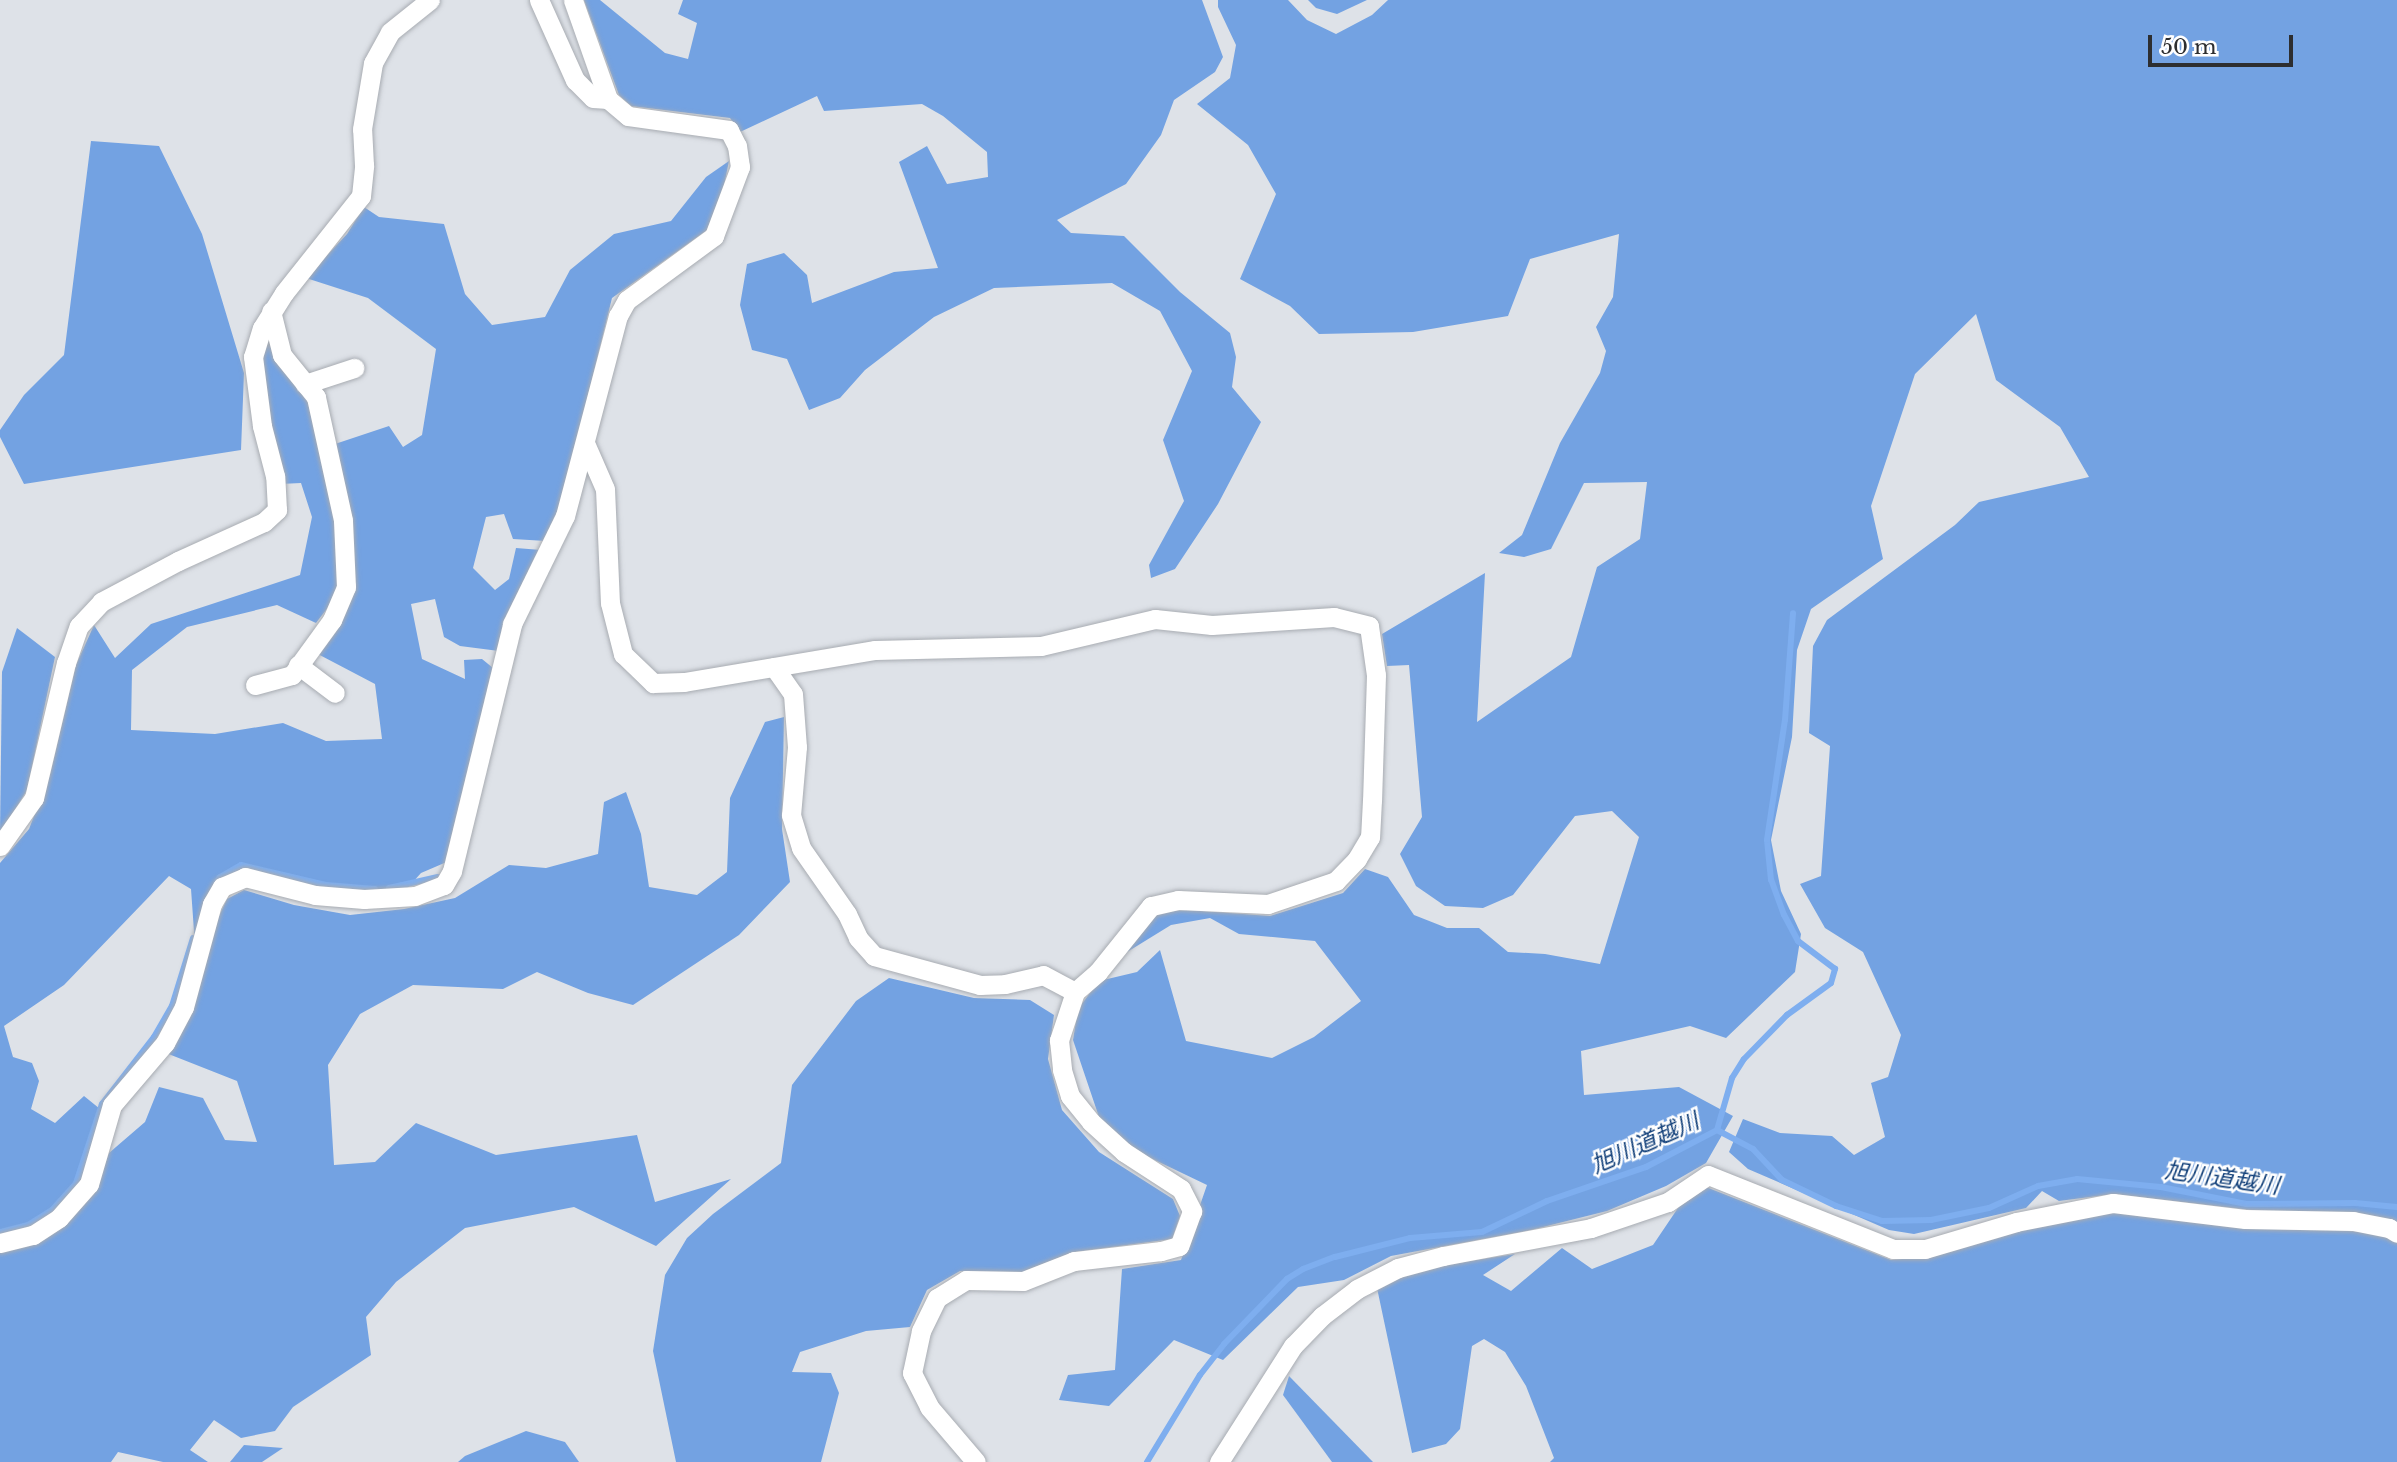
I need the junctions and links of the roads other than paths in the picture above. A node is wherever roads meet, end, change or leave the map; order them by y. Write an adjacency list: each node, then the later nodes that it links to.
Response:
1 (430, 0): 5 (street)
2 (539, 0): 4 (street)
3 (573, 0): 4 (street)
4 (608, 99): 8 (street)
5 (271, 311): 7 (street); 13 (street)
6 (354, 368): 7 (street)
7 (305, 384): 9 (street)
8 (585, 443): 10 (street); 16 (street)
9 (298, 665): 11 (street); 12 (street)
10 (774, 667): 14 (street); 14 (street)
11 (255, 685)
12 (335, 693)
13 (0, 846)
14 (1075, 992): 17 (street)
15 (2397, 1233): 18 (street)
16 (0, 1243)
17 (976, 1462)
18 (1219, 1462)

